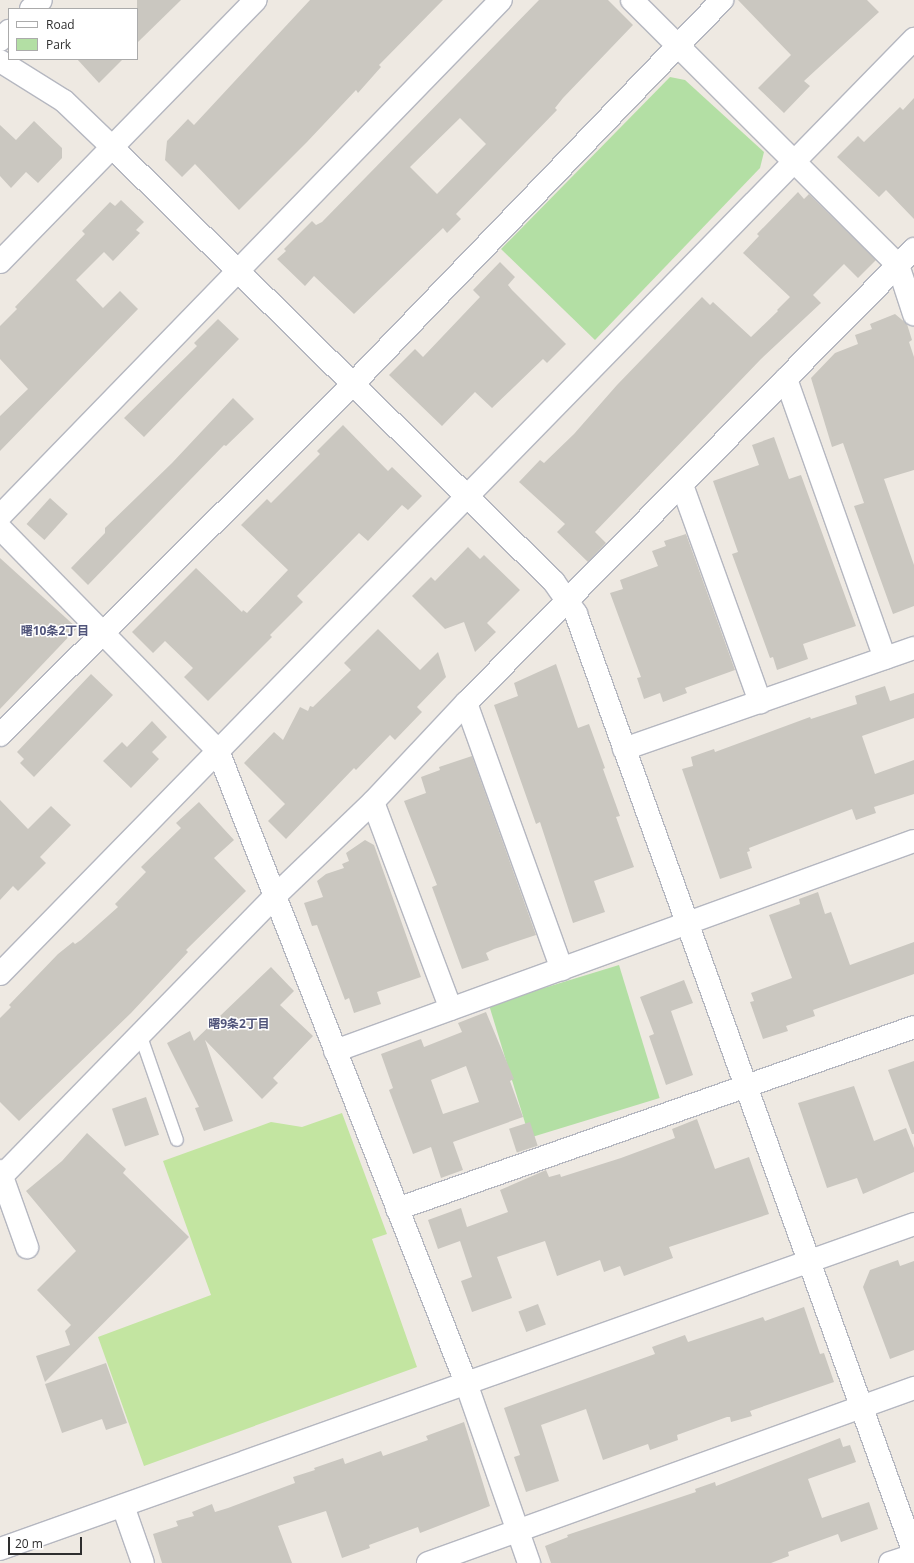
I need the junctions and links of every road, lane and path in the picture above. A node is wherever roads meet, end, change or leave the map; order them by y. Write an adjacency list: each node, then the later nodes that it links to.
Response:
1 (41, 0): 6 (street)
2 (256, 0): 12 (street)
3 (501, 0): 17 (street)
4 (632, 0): 10 (street)
5 (722, 0): 10 (street)
6 (32, 8)
7 (8, 32): 9 (street)
8 (914, 39): 13 (street)
9 (0, 40)
10 (677, 45): 13 (street); 20 (street)
11 (0, 61): 12 (street)
12 (112, 147): 15 (street); 17 (street)
13 (794, 161): 16 (street); 22 (street)
14 (914, 249): 16 (street)
15 (0, 262)
16 (898, 265): 18 (street); 19 (street)
17 (239, 271): 20 (street); 23 (street)
18 (914, 314)
19 (786, 379): 21 (street); 28 (street)
20 (353, 384): 22 (street); 26 (street)
21 (682, 485): 25 (street); 29 (street)
22 (468, 497): 25 (street); 33 (street)
23 (0, 516)
24 (0, 528): 26 (street)
25 (568, 602): 30 (street); 32 (street)
26 (102, 632): 31 (street); 33 (street)
27 (914, 648): 28 (street)
28 (885, 658): 29 (street)
29 (760, 702): 32 (street)
30 (466, 703): 34 (street); 38 (street)
31 (0, 735)
32 (624, 749): 37 (street)
33 (218, 751): 36 (street); 39 (street)
34 (373, 802): 36 (street); 40 (street)
35 (914, 842): 37 (street)
36 (275, 896): 42 (street); 43 (street)
37 (688, 924): 38 (street); 44 (street)
38 (562, 969): 40 (street)
39 (0, 974)
40 (451, 1009): 43 (street)
41 (914, 1027): 44 (street)
42 (140, 1034): 45 (lane); 46 (street)
43 (335, 1051): 47 (street)
44 (746, 1087): 47 (street); 50 (street)
45 (177, 1140)
46 (1, 1173): 49 (street)
47 (397, 1209): 51 (street)
48 (914, 1224): 50 (street)
49 (27, 1247)
50 (809, 1261): 51 (street); 53 (street)
51 (466, 1383): 54 (street); 55 (street)
52 (914, 1388): 53 (street)
53 (862, 1407): 55 (street); 57 (street)
54 (123, 1506): 56 (street); 58 (street)
55 (518, 1531): 59 (street); 60 (street)
56 (0, 1549)
57 (914, 1554): 61 (street)
58 (143, 1563)
59 (428, 1563)
60 (529, 1563)
61 (890, 1563)

